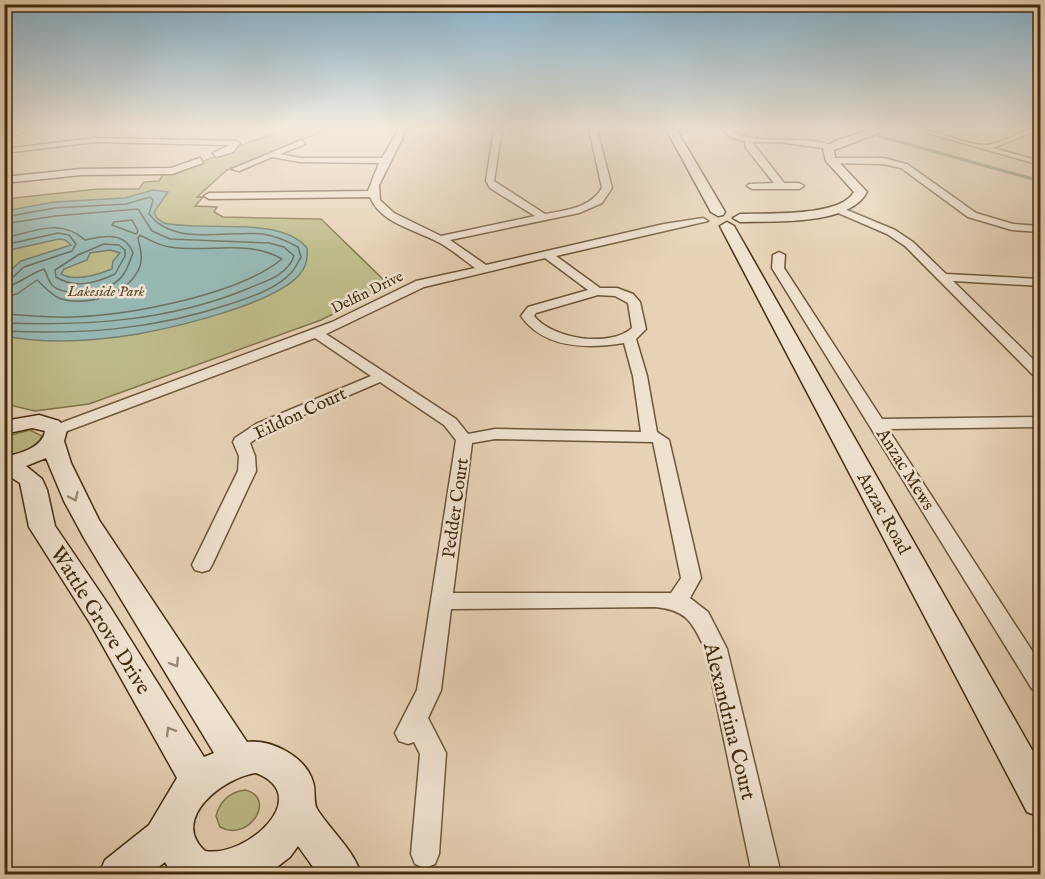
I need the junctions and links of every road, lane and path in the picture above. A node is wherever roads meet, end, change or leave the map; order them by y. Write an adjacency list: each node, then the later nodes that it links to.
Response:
1 (175, 170): 9 (street)
2 (382, 170): 13 (street)
3 (492, 170): 16 (street)
4 (603, 170): 16 (street)
5 (694, 170): 17 (street, Anzac Road)
6 (768, 170): 11 (street)
7 (840, 170): 15 (street)
8 (910, 170): 18 (street)
9 (4, 180)
10 (752, 186): 11 (street)
11 (781, 186): 12 (street)
12 (799, 186)
13 (374, 194): 14 (street); 19 (street)
14 (209, 195)
15 (839, 210): 17 (street, Delfin Drive); 23 (street)
16 (544, 218): 19 (street)
17 (722, 219): 20 (street, Delfin Drive); 45 (street, Anzac Road)
18 (1041, 229)
19 (440, 239): 22 (street)
20 (546, 254): 22 (street, Delfin Drive); 25 (street)
21 (779, 255): 33 (street, Anzac Mews)
22 (484, 269): 26 (street, Delfin Drive)
23 (942, 277): 24 (street); 28 (street)
24 (1041, 282)
25 (597, 291): 27 (street); 27 (street)
26 (316, 333): 31 (street, Pedder Court); 35 (street, Delfin Drive)
27 (629, 338): 36 (street)
28 (1025, 359): 29 (street); 30 (street)
29 (1041, 359)
30 (1041, 374)
31 (383, 376): 37 (street, Pedder Court); 39 (street, Eildon Court)
32 (1041, 422): 33 (street)
33 (878, 424): 42 (street, Anzac Mews)
34 (4, 428): 35 (street)
35 (55, 436): 38 (street); 43 (street, Wattle Grove Drive, one-way to 43)
36 (650, 437): 37 (street); 40 (street)
37 (464, 440): 41 (street, Pedder Court)
38 (5, 464): 44 (street, Wattle Grove Drive, one-way to 38)
39 (202, 565)
40 (678, 600): 41 (street); 52 (street, Alexandrina Court)
41 (441, 601): 48 (street, Pedder Court)
42 (1041, 682)
43 (238, 759): 44 (street); 46 (street)
44 (197, 782): 47 (street)
45 (1041, 799)
46 (297, 812): 49 (street); 51 (street)
47 (177, 817): 49 (street); 50 (street)
48 (424, 854)
49 (216, 873)
50 (119, 874)
51 (341, 874)
52 (767, 874)

